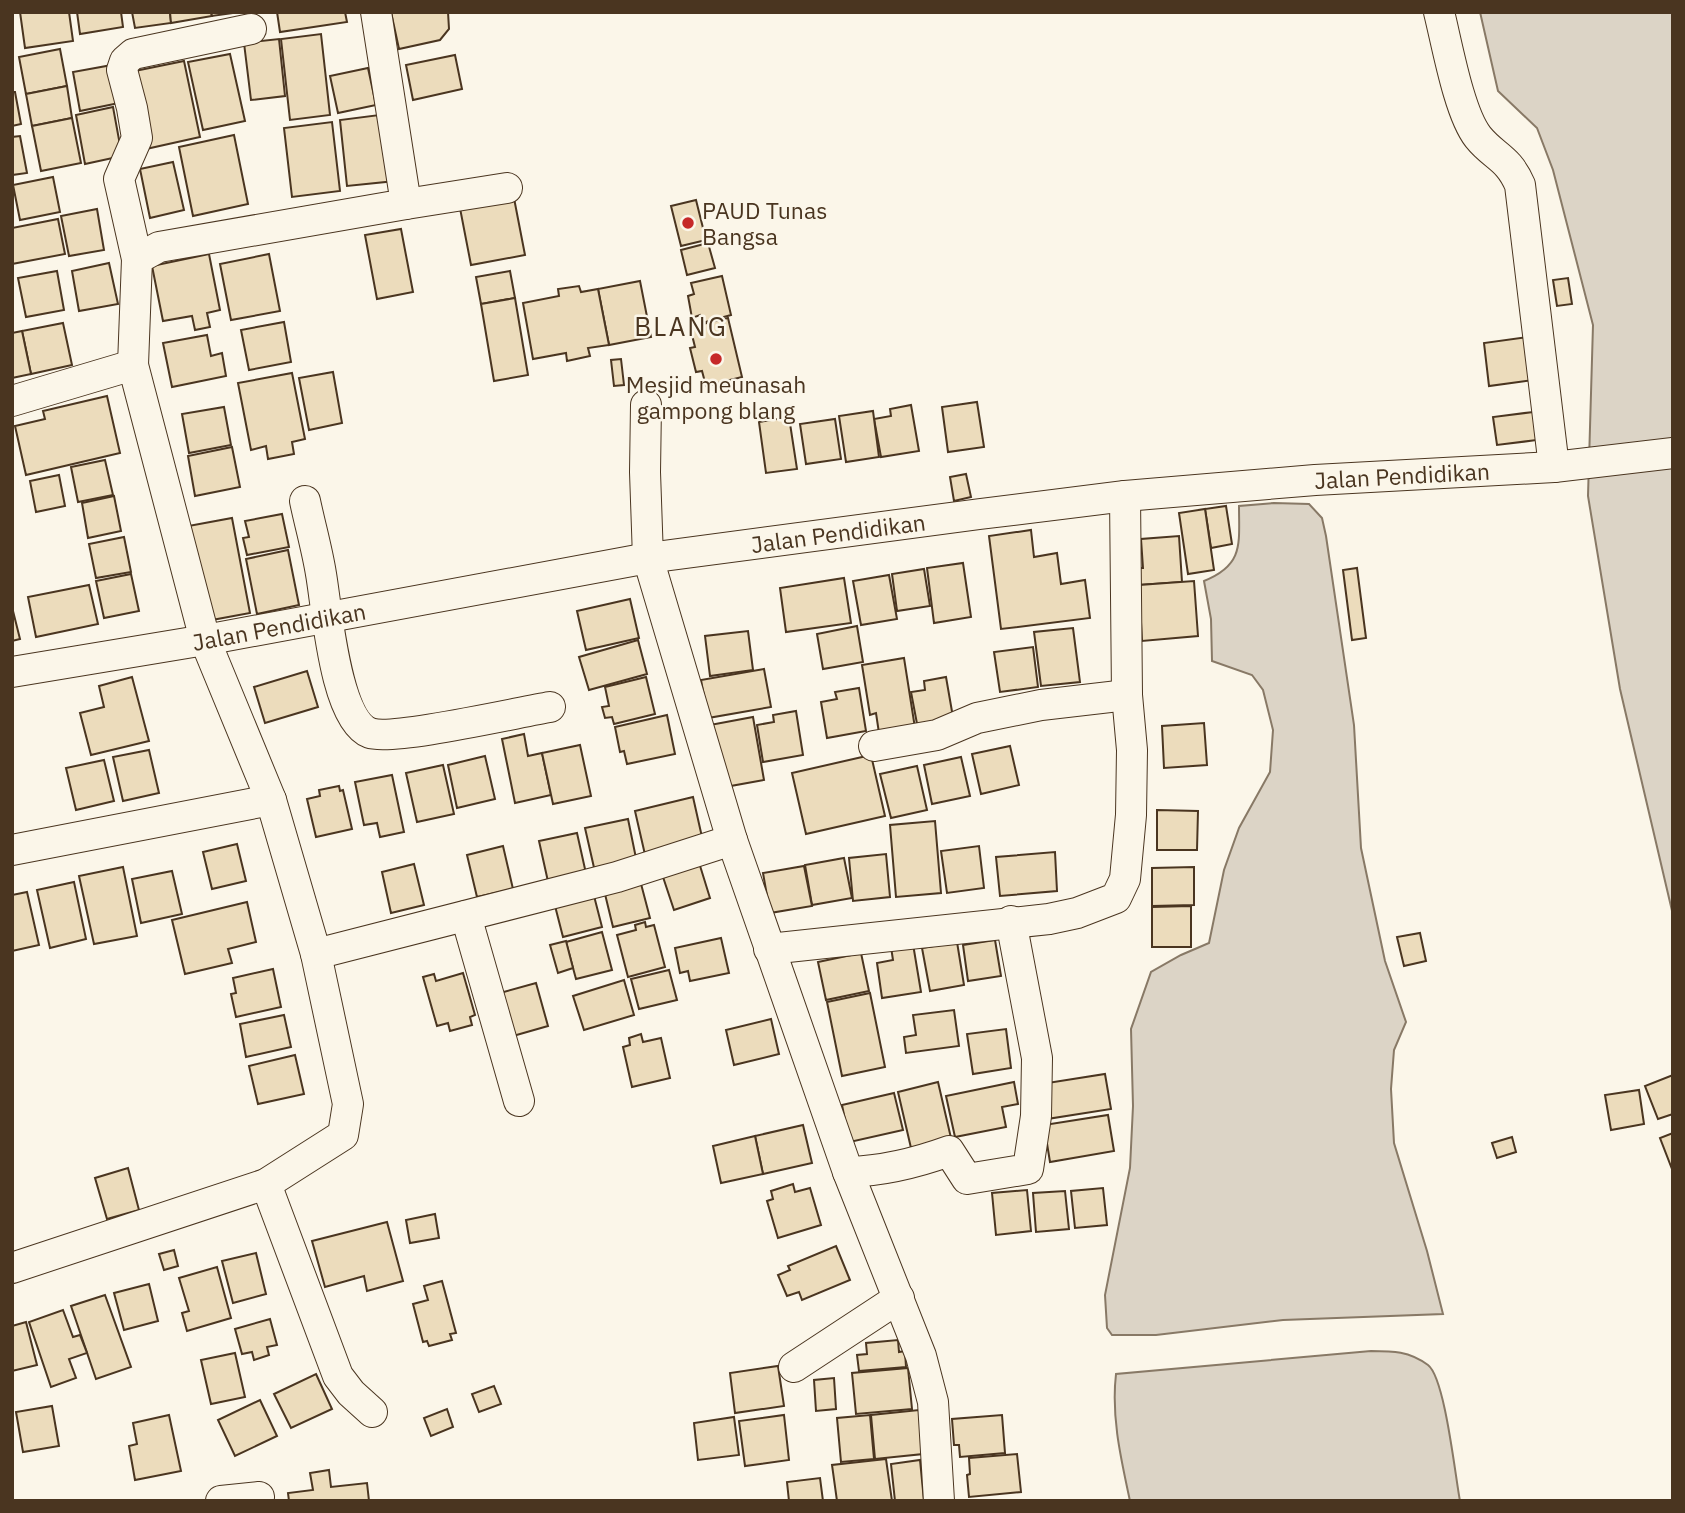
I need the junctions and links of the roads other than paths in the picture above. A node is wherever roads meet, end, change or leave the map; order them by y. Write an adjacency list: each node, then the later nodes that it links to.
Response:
1 (376, 12): 5 (street)
2 (1439, 12): 11 (street)
3 (251, 29): 6 (street)
4 (508, 188): 5 (street)
5 (406, 204): 6 (street)
6 (137, 259): 7 (street)
7 (133, 365): 8 (street); 16 (street)
8 (12, 401)
9 (646, 405): 14 (street)
10 (1673, 453): 11 (street, Jalan Pendidikan)
11 (1563, 465): 12 (street, Jalan Pendidikan)
12 (1125, 496): 14 (street, Jalan Pendidikan); 18 (street)
13 (305, 501): 15 (street)
14 (648, 558): 15 (street, Jalan Pendidikan); 22 (street)
15 (326, 617): 16 (street, Jalan Pendidikan); 19 (street)
16 (205, 640): 17 (street, Jalan Pendidikan); 21 (street)
17 (12, 673)
18 (1127, 695): 20 (street); 25 (street)
19 (550, 707)
20 (874, 746)
21 (271, 800): 23 (street); 27 (street)
22 (732, 841): 24 (street); 26 (street)
23 (12, 850)
24 (466, 916): 27 (street); 28 (street)
25 (1011, 921): 26 (street); 29 (street)
26 (769, 949): 29 (street)
27 (316, 954): 30 (street)
28 (519, 1101)
29 (848, 1172): 32 (street)
30 (266, 1184): 31 (street); 34 (street)
31 (12, 1268)
32 (899, 1298): 33 (street); 37 (street)
33 (794, 1367)
34 (372, 1412)
35 (259, 1497): 36 (street)
36 (221, 1501)
37 (939, 1501)

